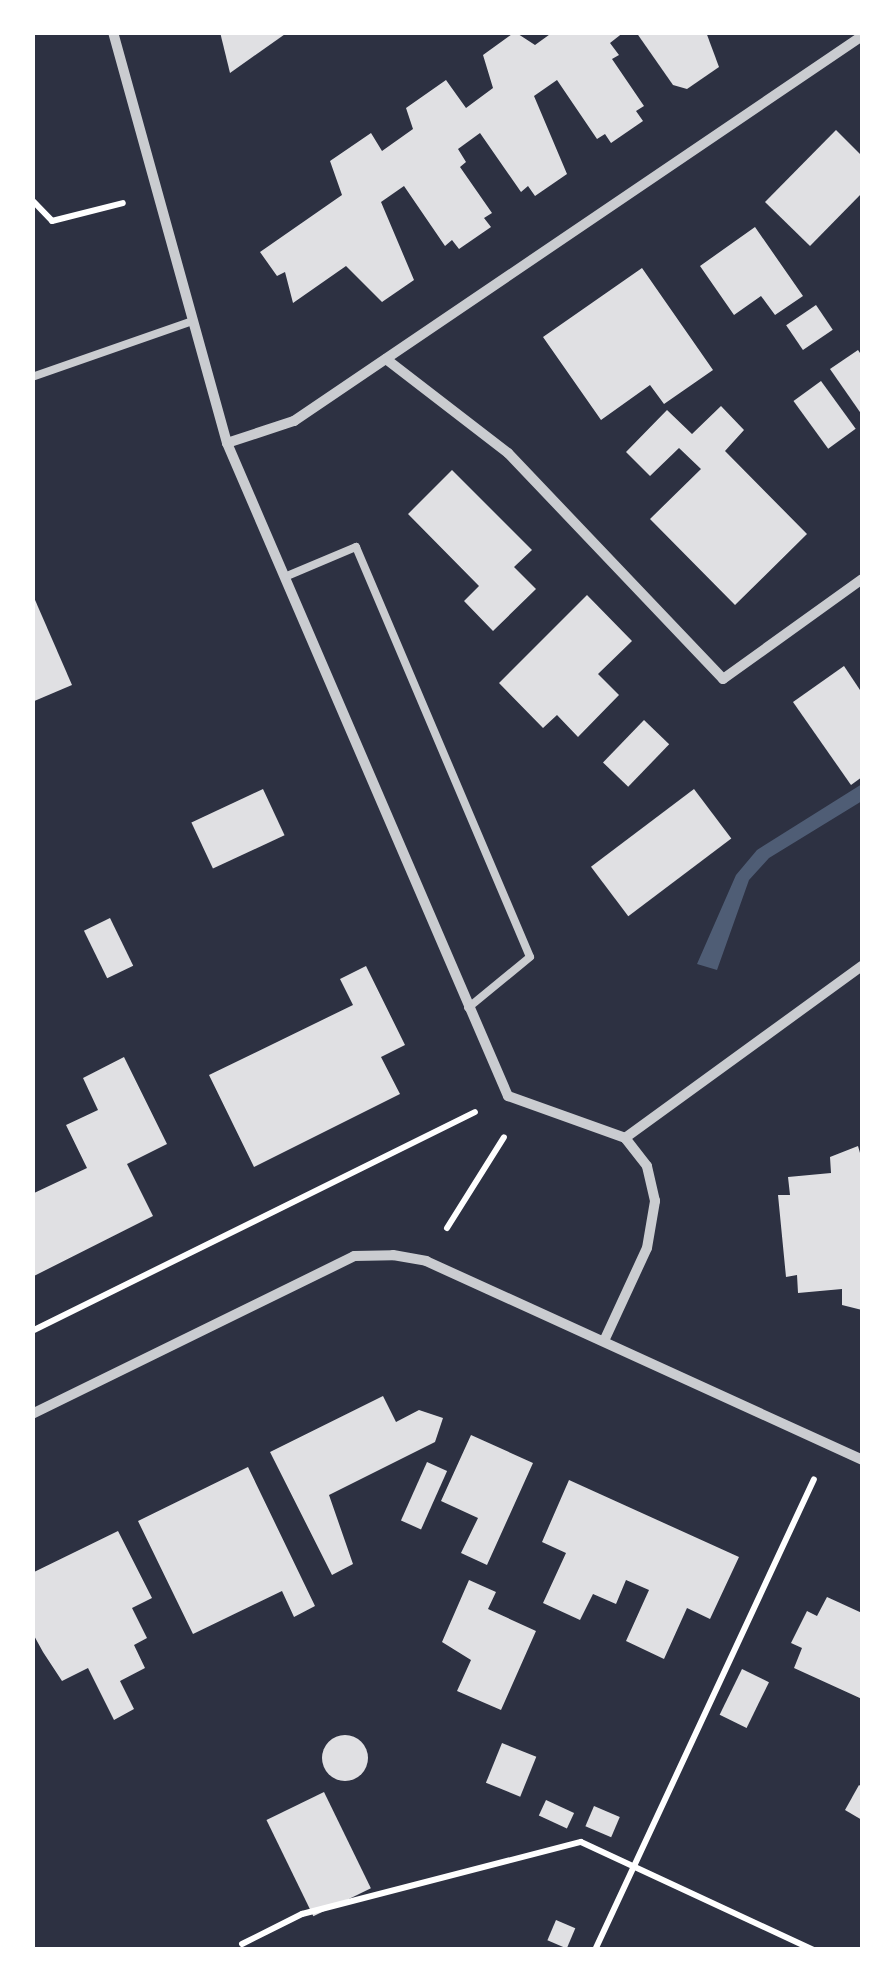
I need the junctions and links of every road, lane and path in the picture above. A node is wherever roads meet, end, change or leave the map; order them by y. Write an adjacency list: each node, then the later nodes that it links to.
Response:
1 (113, 32): 3 (street)
2 (862, 36): 6 (street)
3 (158, 195): 4 (path); 5 (street)
4 (32, 200)
5 (193, 320): 7 (lane); 8 (street)
6 (386, 359): 8 (street); 10 (street)
7 (32, 377)
8 (227, 443): 9 (street)
9 (287, 576): 12 (street); 12 (lane)
10 (862, 579)
11 (862, 966): 15 (street)
12 (468, 1008): 13 (street)
13 (508, 1096): 14 (street); 17 (path)
14 (523, 1106): 15 (street); 16 (path)
15 (625, 1138): 18 (street)
16 (426, 1261): 18 (street); 19 (street)
17 (32, 1331)
18 (604, 1341): 20 (street)
19 (32, 1414)
20 (831, 1446): 21 (street); 22 (path)
21 (862, 1460)
22 (630, 1868): 23 (path); 24 (path); 25 (path)
23 (242, 1944)
24 (596, 1950)
25 (814, 1950)

